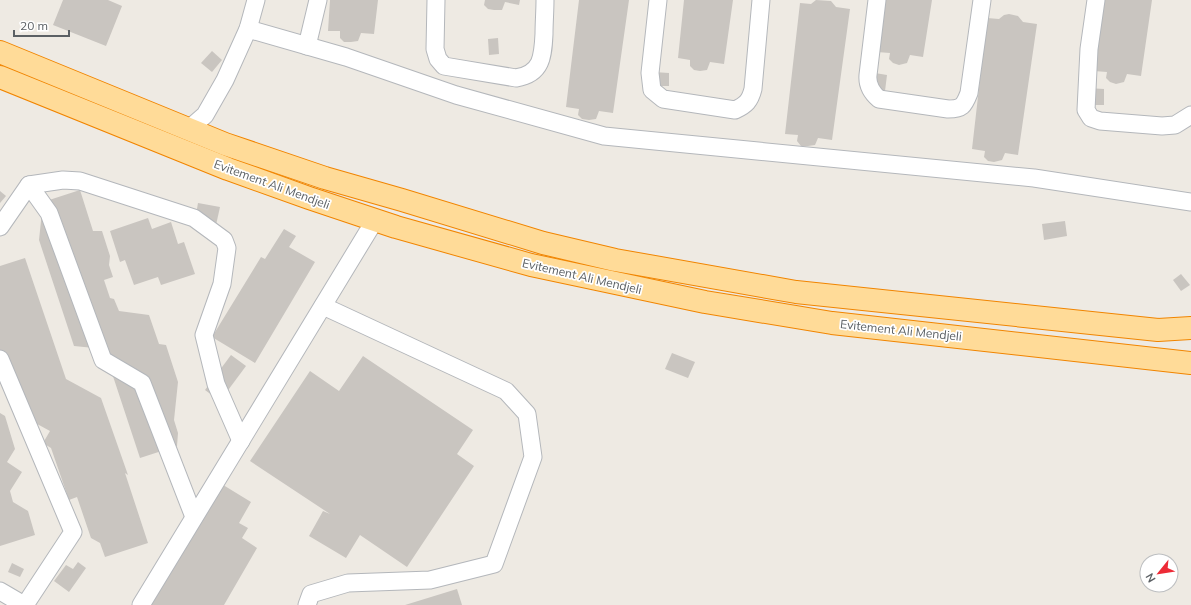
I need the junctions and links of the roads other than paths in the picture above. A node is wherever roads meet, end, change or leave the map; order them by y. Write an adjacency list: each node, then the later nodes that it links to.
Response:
1 (256, 0): 10 (street)
2 (318, 0): 11 (street)
3 (436, 0): 4 (street)
4 (545, 0)
5 (658, 0): 6 (street)
6 (761, 0)
7 (877, 0): 8 (street)
8 (982, 0)
9 (1096, 0): 14 (street)
10 (248, 30): 11 (street); 15 (street)
11 (307, 46): 17 (street)
12 (0, 52): 15 (highway, Evitement Ali Mendjeli)
13 (3, 82): 18 (highway, Evitement Ali Mendjeli)
14 (1191, 115)
15 (189, 129): 21 (highway, Evitement Ali Mendjeli)
16 (29, 185): 19 (street); 24 (street); 25 (street)
17 (1191, 202)
18 (375, 220): 20 (street); 23 (highway, Evitement Ali Mendjeli)
19 (0, 227)
20 (323, 306): 24 (street); 29 (street)
21 (1191, 328)
22 (0, 359): 27 (street)
23 (1191, 363)
24 (241, 441): 25 (street)
25 (194, 517): 28 (street)
26 (0, 591): 27 (street)
27 (24, 605)
28 (141, 605)
29 (308, 605)

